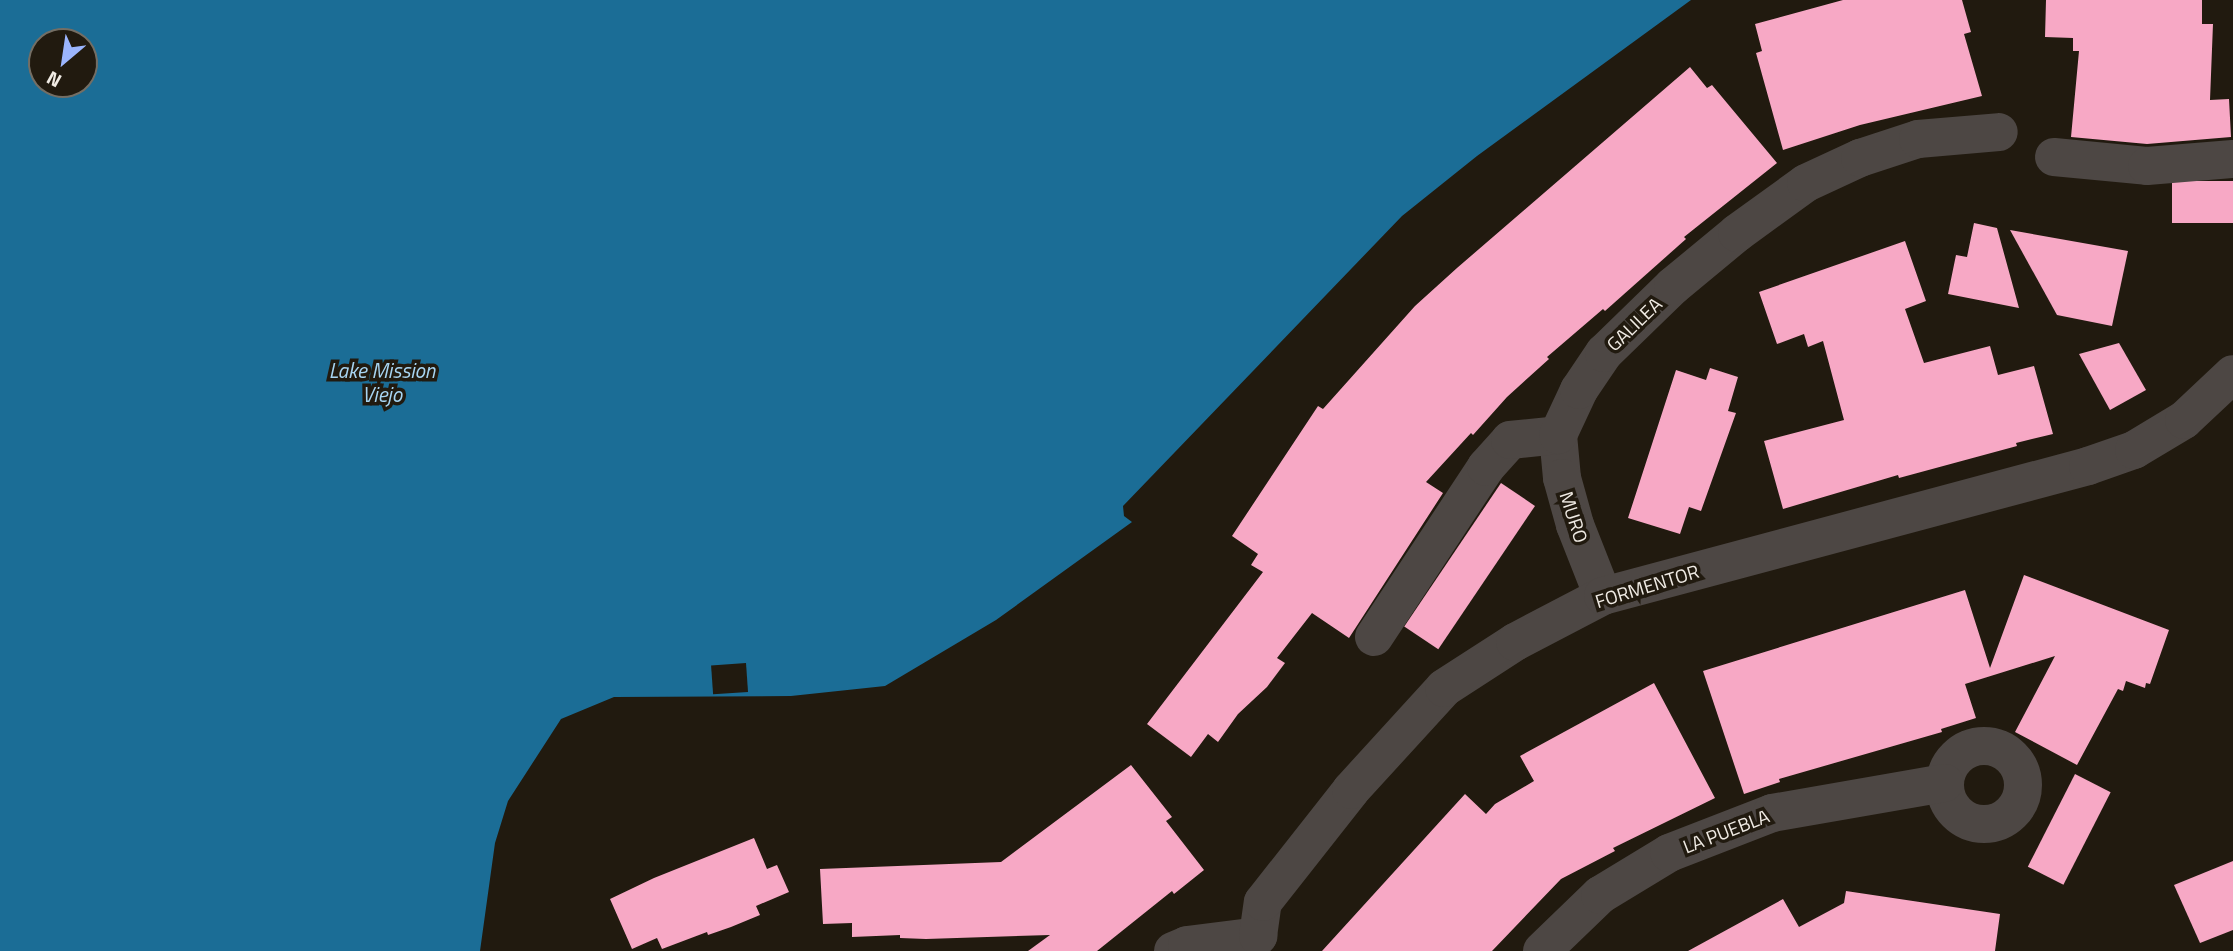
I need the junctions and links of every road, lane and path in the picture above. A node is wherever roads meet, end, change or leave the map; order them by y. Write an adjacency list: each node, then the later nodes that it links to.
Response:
1 (1999, 132): 5 (street, GALILEA)
2 (2054, 157): 3 (street)
3 (2233, 159)
4 (2233, 374): 6 (street, FORMENTOR)
5 (1558, 435): 6 (street, MURO); 7 (street)
6 (1603, 596): 9 (street, FORMENTOR)
7 (1374, 637)
8 (1944, 783): 11 (street, LA PUEBLA)
9 (1260, 944): 10 (street, FORMENTOR)
10 (1172, 951)
11 (1542, 951)

